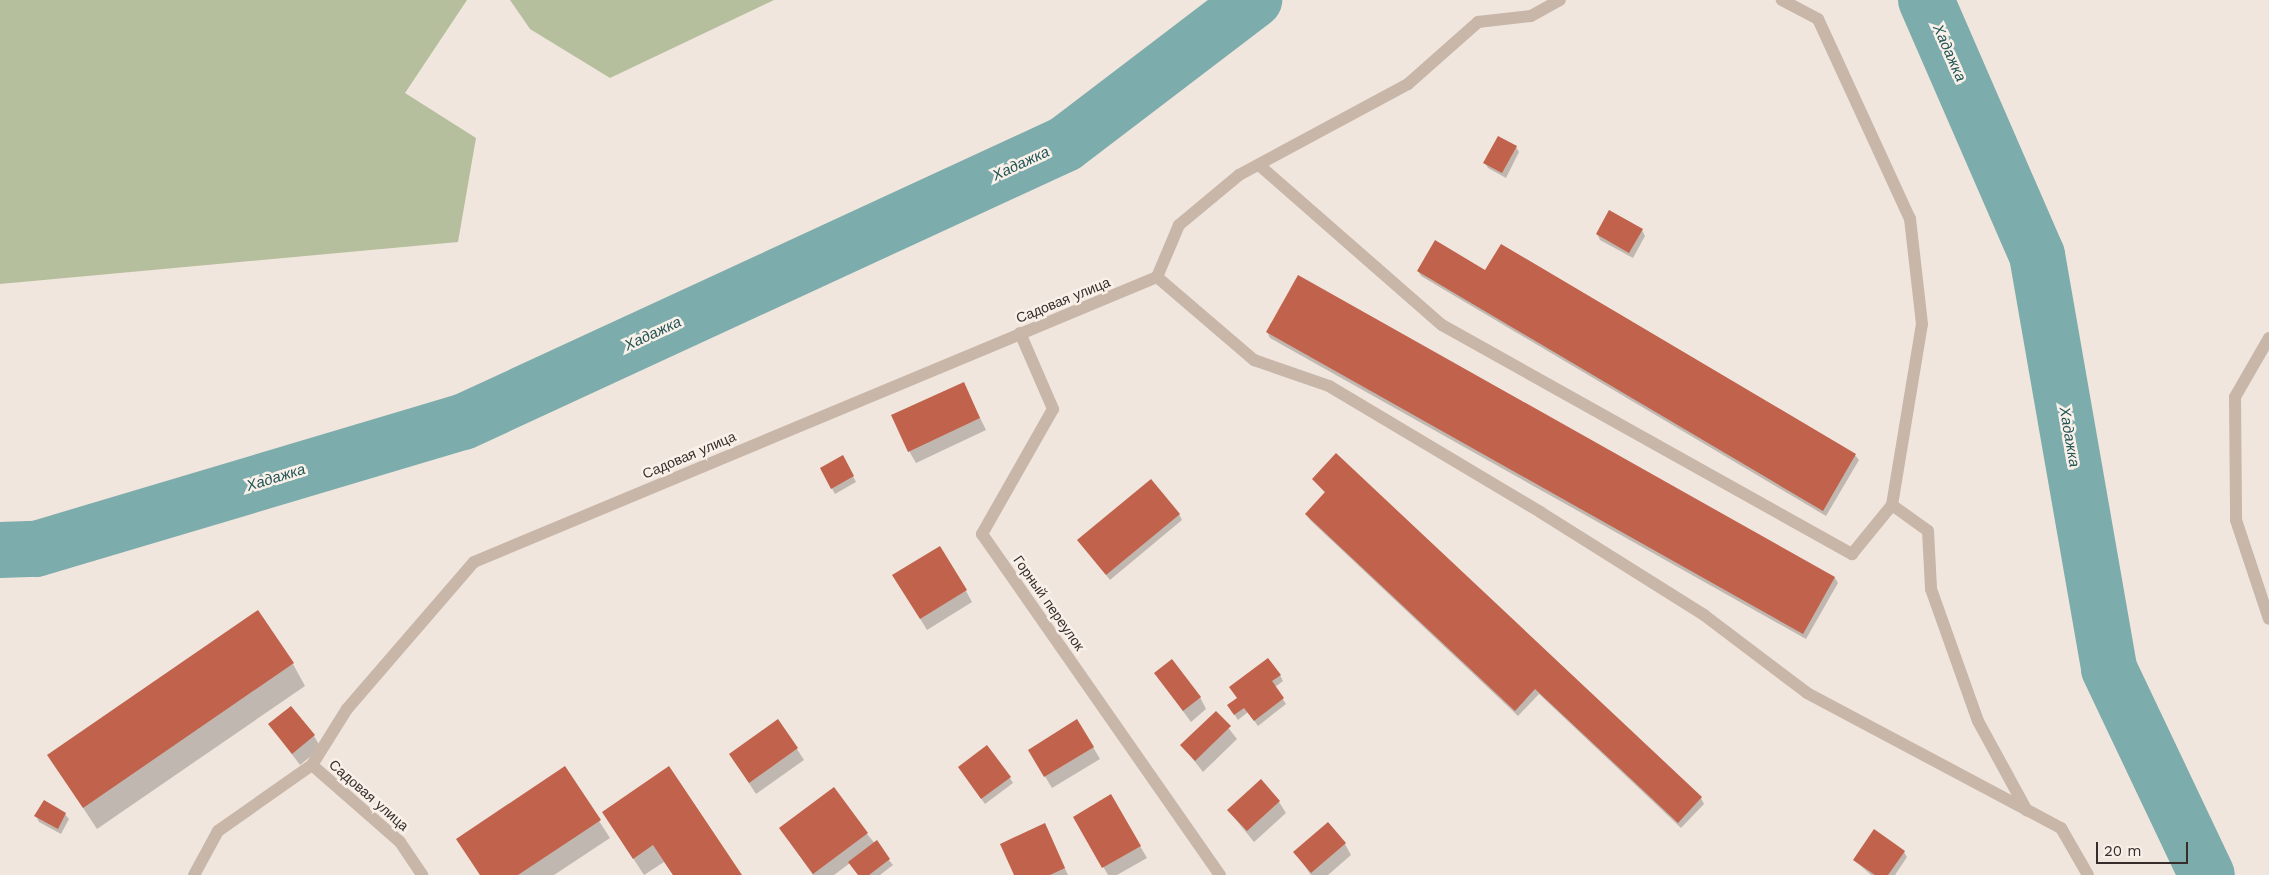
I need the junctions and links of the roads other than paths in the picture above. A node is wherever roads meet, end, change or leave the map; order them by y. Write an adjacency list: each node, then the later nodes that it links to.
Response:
1 (1560, 0): 3 (street)
2 (1782, 0): 7 (street)
3 (1259, 165): 4 (street); 7 (street)
4 (1157, 277): 5 (street, Садовая улица); 10 (street)
5 (1020, 334): 9 (street, Садовая улица); 13 (street, Горный переулок)
6 (2269, 338): 8 (street)
7 (1892, 505): 10 (street)
8 (2269, 619)
9 (312, 765): 11 (street, Садовая улица); 12 (street, Садовая улица)
10 (2027, 811): 14 (street)
11 (194, 875)
12 (422, 875)
13 (1220, 875)
14 (2088, 875)

